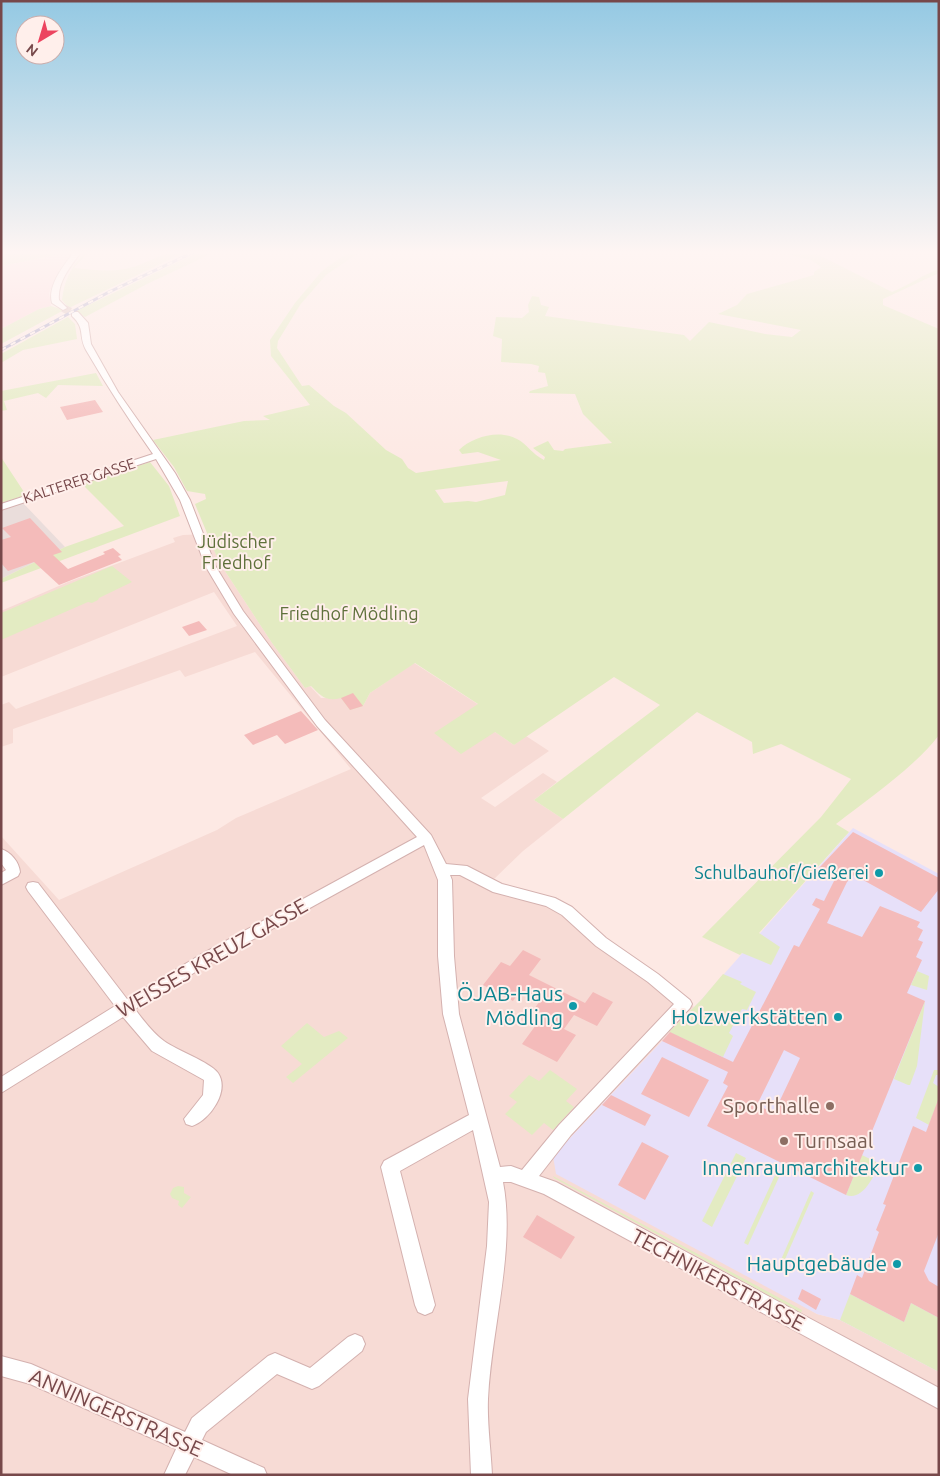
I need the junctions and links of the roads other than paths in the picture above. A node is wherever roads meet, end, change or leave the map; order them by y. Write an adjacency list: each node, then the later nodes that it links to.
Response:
1 (82, 321): 2 (street)
2 (157, 456): 3 (street, KALTERER GASSE); 4 (street)
3 (1, 506)
4 (426, 838): 6 (street); 9 (street, WEISSES KREUZ GASSE)
5 (1, 854): 7 (street)
6 (442, 869): 12 (street); 14 (street)
7 (7, 876)
8 (33, 888): 9 (street)
9 (124, 1008): 10 (street, WEISSES KREUZ GASSE); 11 (street)
10 (1, 1086)
11 (192, 1119)
12 (478, 1119): 13 (street); 15 (street)
13 (493, 1175): 14 (street, TECHNIKERSTRASSE); 22 (street)
14 (526, 1178): 18 (street, TECHNIKERSTRASSE)
15 (425, 1305)
16 (355, 1344): 19 (street)
17 (1, 1366): 19 (street, ANNINGERSTRASSE)
18 (939, 1399)
19 (189, 1444): 20 (street); 21 (street, ANNINGERSTRASSE)
20 (174, 1475)
21 (256, 1475)
22 (482, 1475)

